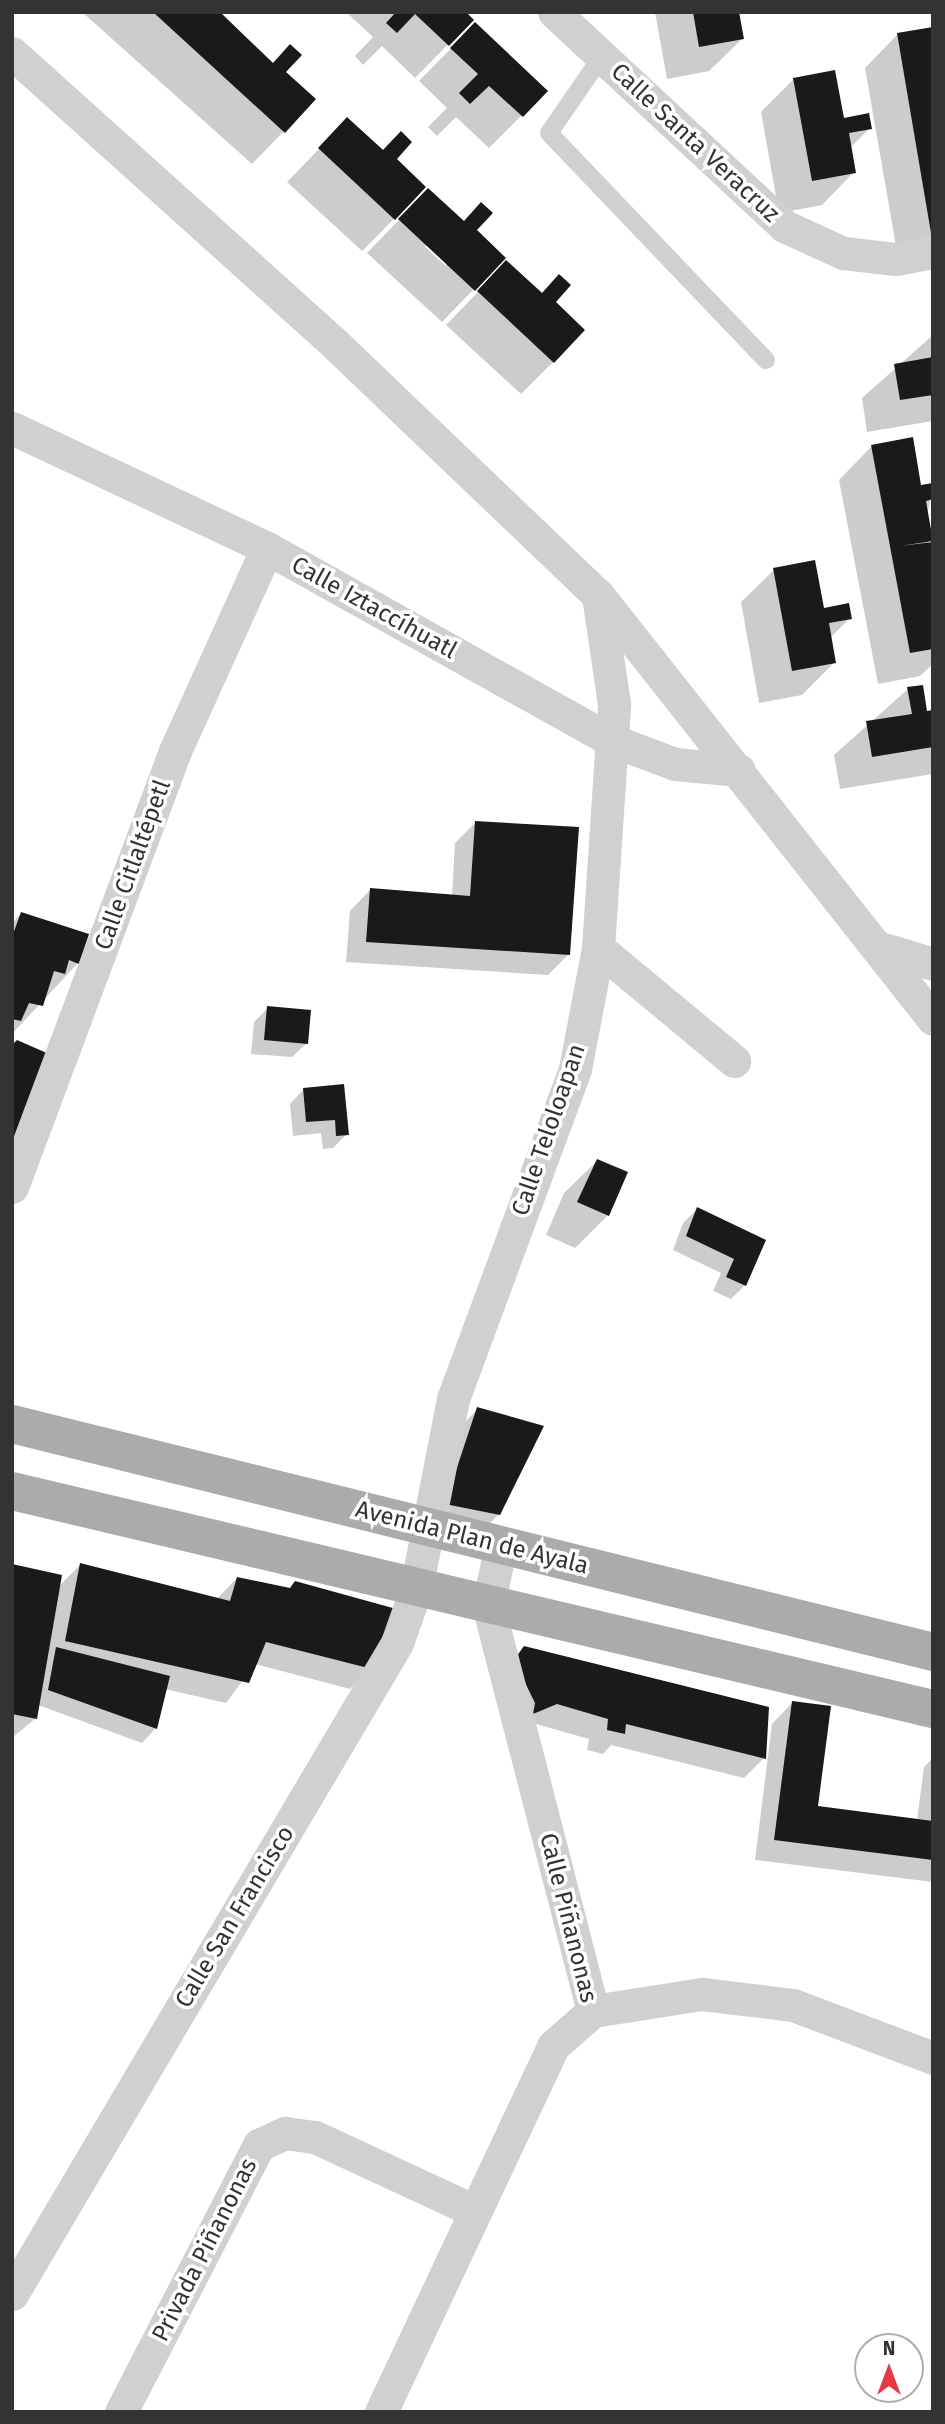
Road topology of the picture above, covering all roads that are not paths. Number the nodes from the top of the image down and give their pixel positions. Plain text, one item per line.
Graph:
1 (554, 12) edge
2 (12, 53) edge
3 (601, 55) junction
4 (933, 252) edge
5 (766, 360) dead end
6 (12, 428) edge
7 (267, 548) junction
8 (598, 595) junction
9 (611, 740) junction
10 (739, 770) junction
11 (877, 947) junction
12 (598, 948) junction
13 (933, 964) edge
14 (933, 1019) edge
15 (734, 1061) dead end
16 (12, 1187) edge
17 (12, 1424) edge
18 (12, 1491) edge
19 (428, 1528) junction
20 (501, 1545) junction
21 (416, 1589) junction
22 (488, 1605) junction
23 (933, 1652) edge
24 (933, 1709) edge
25 (593, 2011) junction
26 (933, 2058) edge
27 (472, 2210) junction
28 (22, 2256) edge
29 (12, 2294) edge
30 (121, 2412) edge
31 (381, 2412) edge

1 - 3 street, Calle Santa Veracruz
2 - 8 street
3 - 4 street, Calle Santa Veracruz
3 - 5 lane
6 - 7 street, Calle Iztaccíhuatl
7 - 9 street, Calle Iztaccíhuatl
7 - 16 street, Calle Citlaltépetl
8 - 9 street, Calle Teloloapan
8 - 10 street
9 - 10 street, Calle Iztaccíhuatl
9 - 12 street, Calle Teloloapan
10 - 11 street
11 - 13 street
11 - 14 street
12 - 15 street
12 - 19 street, Calle Teloloapan
17 - 19 main road, Avenida Plan de Ayala
18 - 21 main road
19 - 20 main road, Avenida Plan de Ayala
19 - 21 street, Calle San Francisco
20 - 22 street, Calle Piñanonas
20 - 23 main road, Avenida Plan de Ayala
21 - 22 main road
21 - 28 street, Calle San Francisco
22 - 24 main road
22 - 25 street, Calle Piñanonas
25 - 26 street
25 - 27 street, Calle Piñanonas
27 - 30 street, Privada Piñanonas
27 - 31 street, Calle Piñanonas
28 - 29 street, Calle San Francisco

